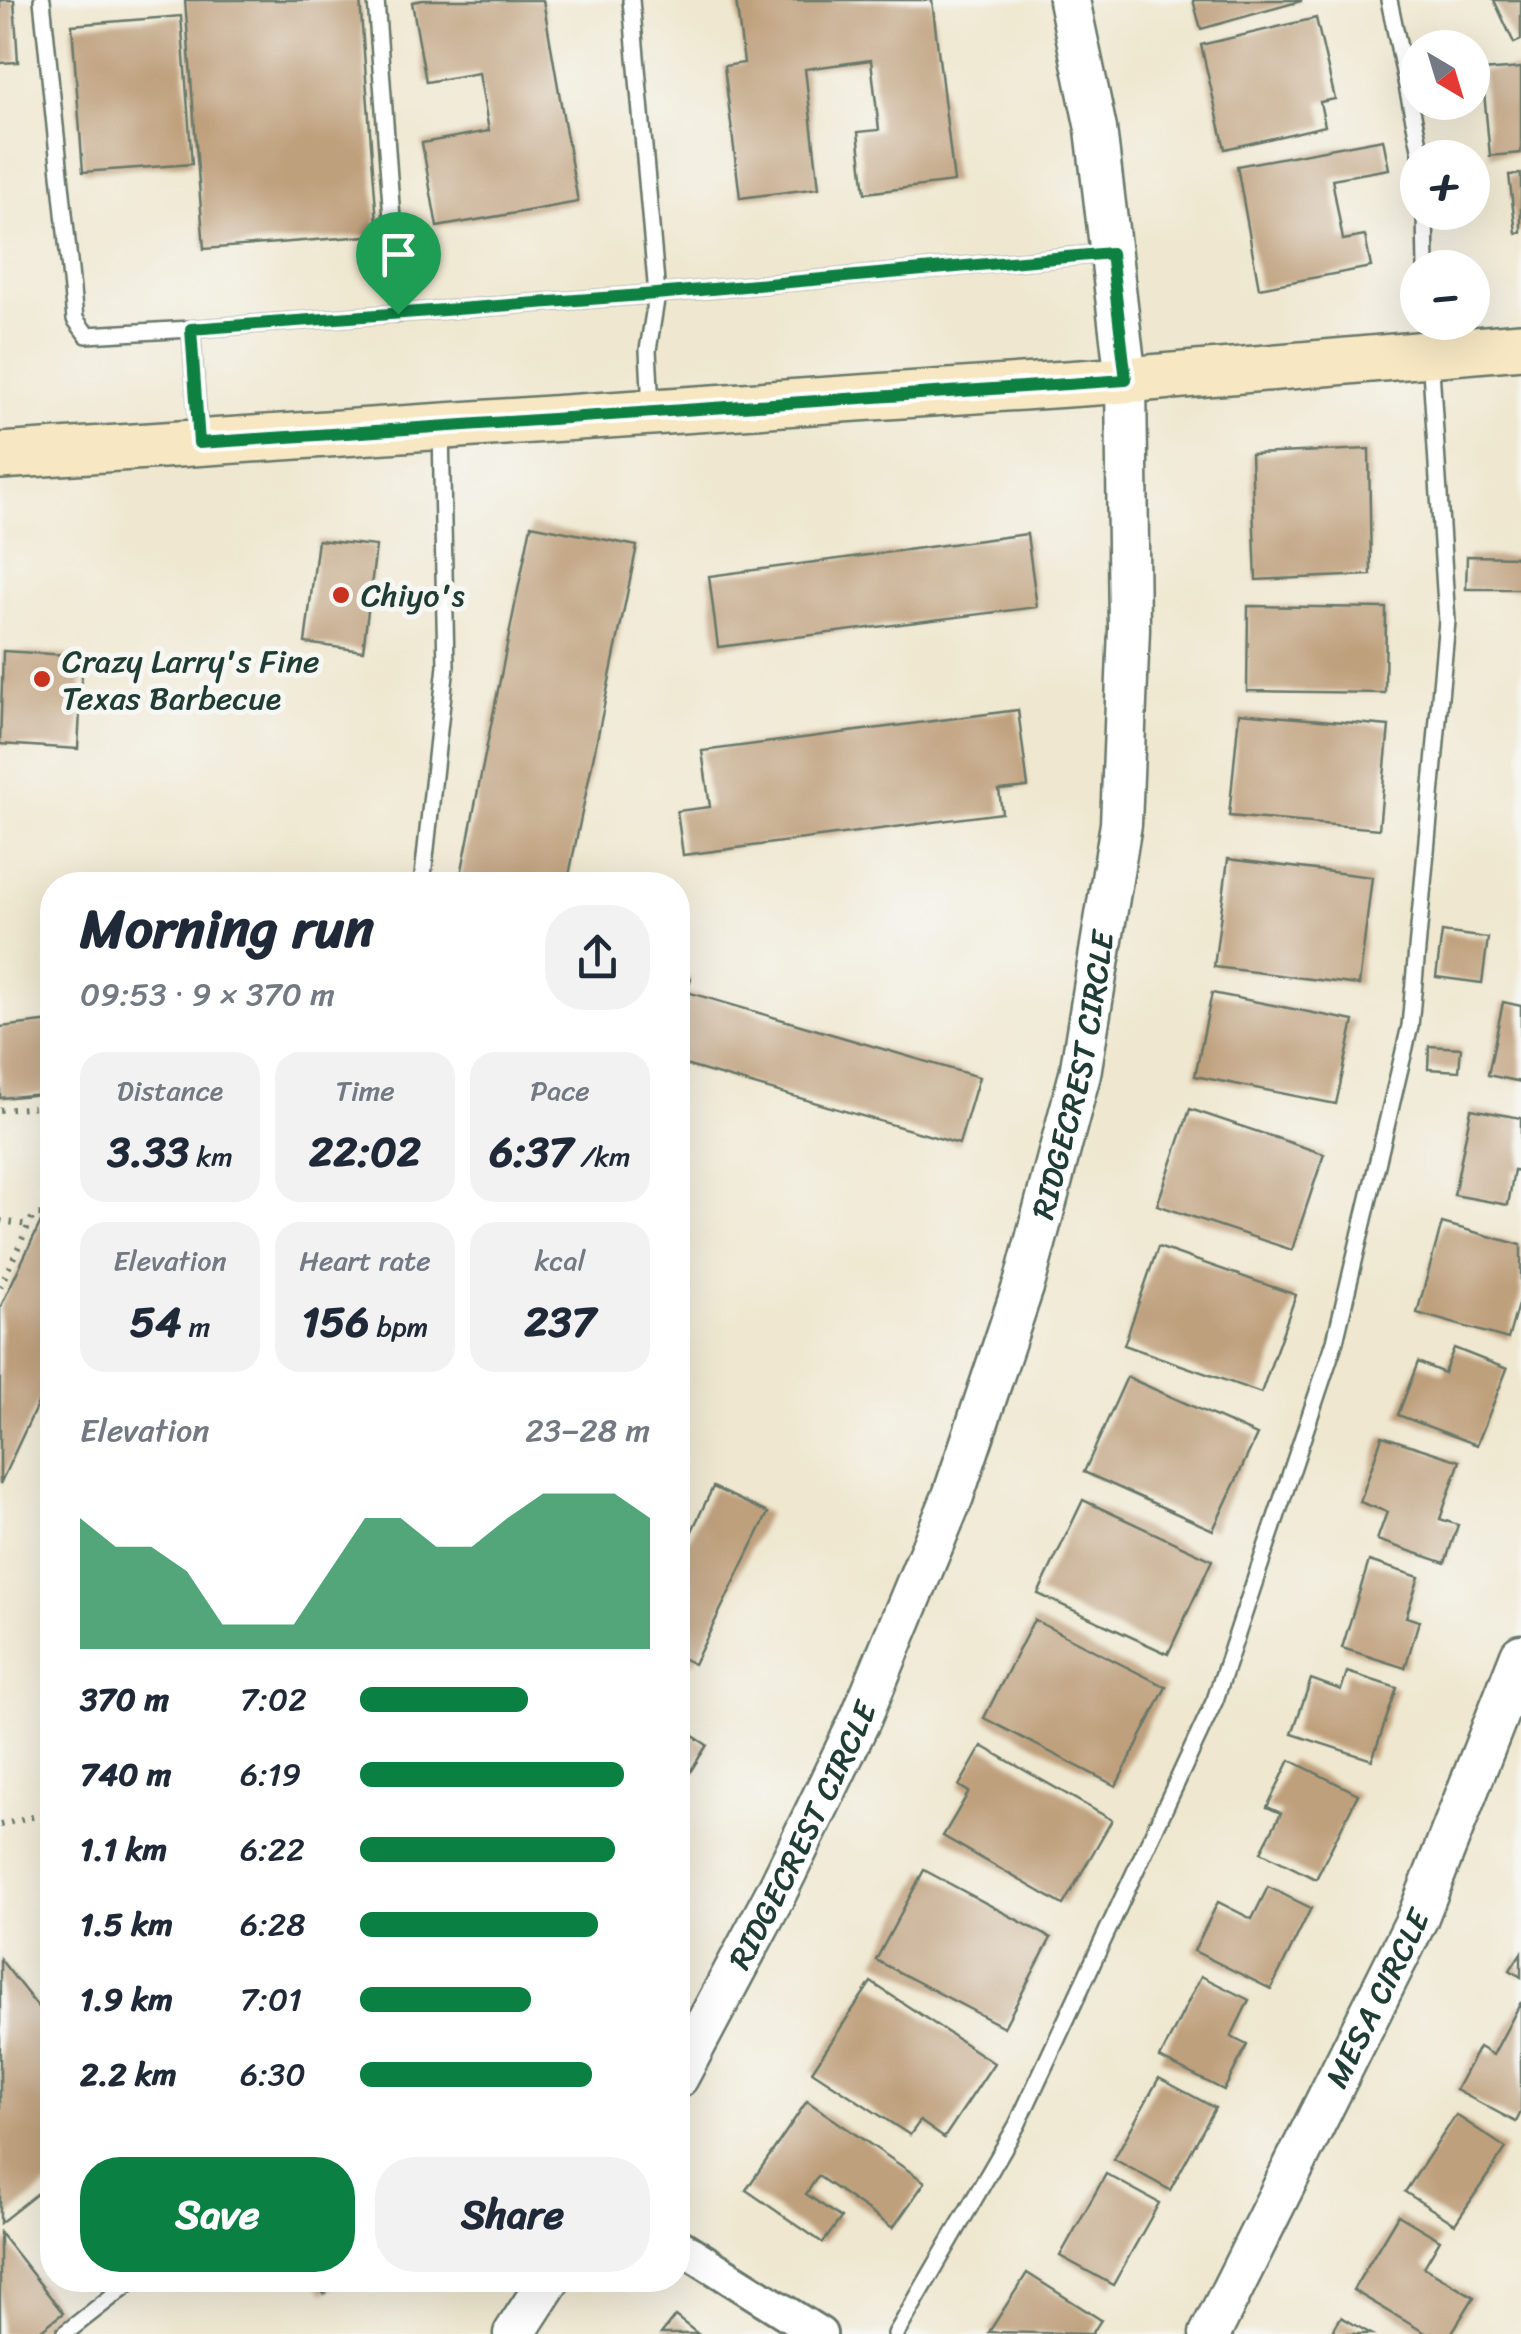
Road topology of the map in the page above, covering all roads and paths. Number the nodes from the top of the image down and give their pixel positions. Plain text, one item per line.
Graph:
1 (42, 0) edge
2 (376, 0) edge
3 (631, 0) edge
4 (1069, 0) edge
5 (1389, 0) edge
6 (1418, 140) edge
7 (1111, 253) junction
8 (656, 294) junction
9 (398, 314) junction
10 (191, 329) junction
11 (1415, 340) edge
12 (1429, 340) edge
13 (1452, 340) edge
14 (1521, 346) edge
15 (1126, 380) junction
16 (651, 412) junction
17 (441, 426) junction
18 (199, 443) junction
19 (0, 456) edge
20 (423, 872) edge
21 (40, 1107) edge
22 (0, 1110) edge
23 (40, 1214) edge
24 (0, 1220) edge
25 (28, 1225) junction
26 (0, 1287) edge
27 (1521, 1655) edge
28 (40, 1815) edge
29 (0, 1825) edge
30 (690, 2054) edge
31 (690, 2253) edge
32 (117, 2292) edge
33 (541, 2292) edge
34 (64, 2334) edge
35 (514, 2334) edge
36 (820, 2334) edge
37 (896, 2334) edge
38 (1210, 2334) edge

1 - 10 lane
2 - 9 lane
3 - 8 lane
4 - 7 street, RIDGECREST CIRCLE
5 - 6 lane
7 - 8 lane
7 - 15 street, RIDGECREST CIRCLE
8 - 9 lane
8 - 16 lane
9 - 10 lane
10 - 18 lane
11 - 15 main road
12 - 37 lane
13 - 14 main road
15 - 16 main road
15 - 30 street, RIDGECREST CIRCLE
16 - 17 main road
17 - 18 main road
17 - 20 lane
18 - 19 main road
21 - 22 path
23 - 25 path
24 - 25 path
25 - 26 path
27 - 38 street, MESA CIRCLE
28 - 29 path
31 - 36 street
32 - 34 lane
33 - 35 street

